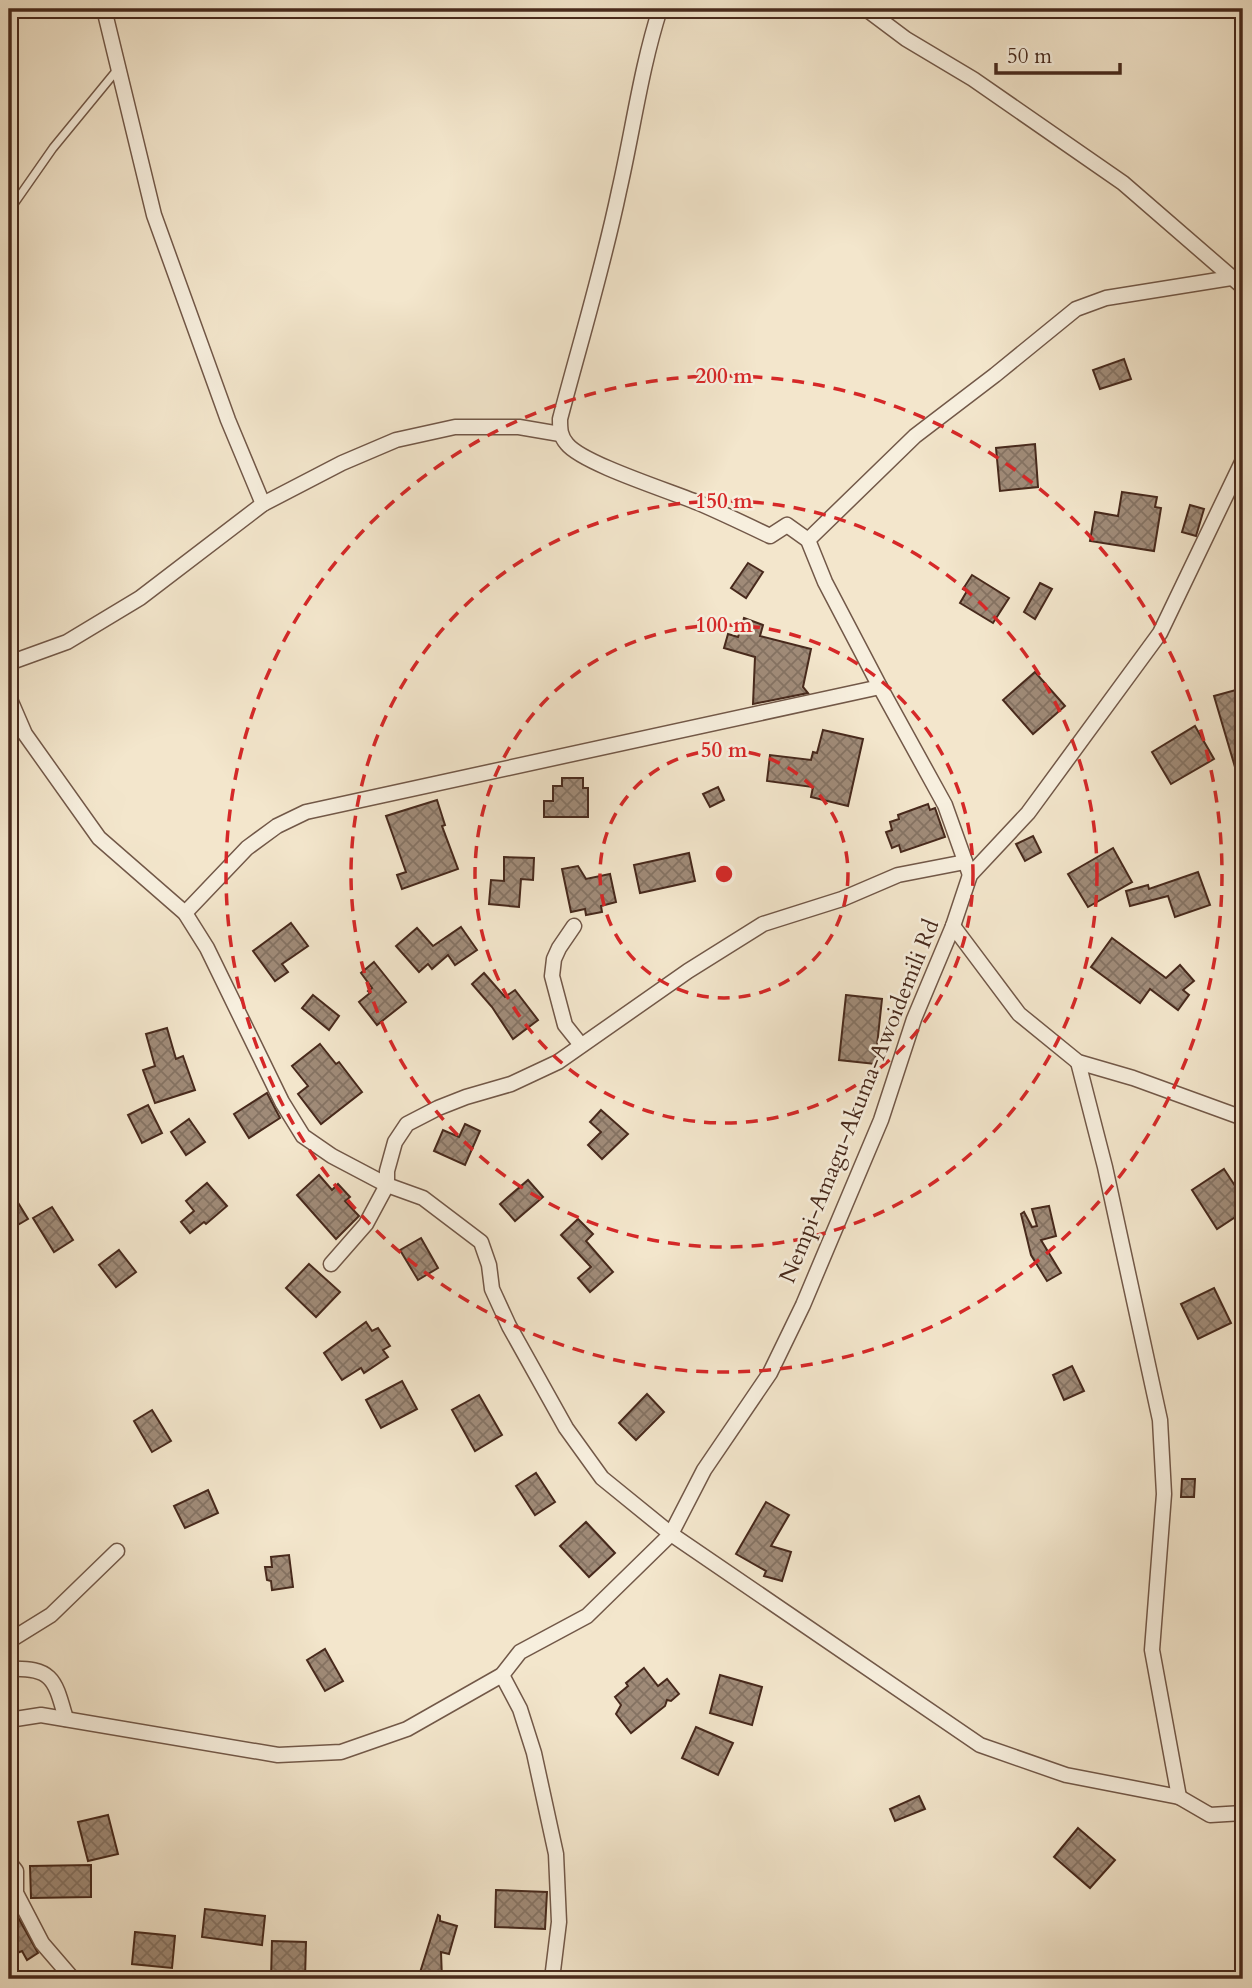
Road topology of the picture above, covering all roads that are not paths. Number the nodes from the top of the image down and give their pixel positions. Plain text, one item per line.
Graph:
1 (104, 9) edge
2 (660, 9) edge
3 (866, 9) edge
4 (120, 67) junction
5 (9, 211) edge
6 (1231, 278) junction
7 (1243, 287) edge
8 (560, 434) junction
9 (1243, 460) edge
10 (263, 504) junction
11 (808, 540) junction
12 (9, 663) edge
13 (880, 687) junction
14 (9, 698) edge
15 (968, 869) junction
16 (185, 913) junction
17 (574, 926) dead end
18 (953, 926) junction
19 (581, 1045) junction
20 (1078, 1062) junction
21 (1243, 1118) edge
22 (387, 1185) junction
23 (331, 1264) dead end
24 (671, 1534) junction
25 (117, 1551) dead end
26 (9, 1642) edge
27 (9, 1669) edge
28 (502, 1675) junction
29 (66, 1719) junction
30 (9, 1720) edge
31 (1179, 1797) junction
32 (1243, 1814) edge
33 (9, 1862) edge
34 (73, 1979) edge
35 (552, 1979) edge

1 - 4 street
2 - 8 street
3 - 6 street
4 - 5 lane
4 - 10 street
6 - 7 street
6 - 11 street
8 - 10 street
8 - 11 street
9 - 15 street, Nempi-Amagu-Akuma-Awoidemili Rd
10 - 12 street
11 - 13 street
13 - 15 street
13 - 16 street
14 - 16 street
15 - 18 street, Nempi-Amagu-Akuma-Awoidemili Rd
15 - 19 street
16 - 22 street
17 - 19 street
18 - 20 street
18 - 24 street, Nempi-Amagu-Akuma-Awoidemili Rd
19 - 22 street
20 - 21 street
20 - 31 street
22 - 23 street
22 - 24 street
24 - 28 street, Nempi-Amagu-Akuma-Awoidemili Rd
24 - 31 street
25 - 26 street
27 - 29 street
28 - 29 street, Nempi-Amagu-Akuma-Awoidemili Rd
28 - 35 street
29 - 30 street, Nempi-Amagu-Akuma-Awoidemili Rd
31 - 32 street
33 - 34 street

